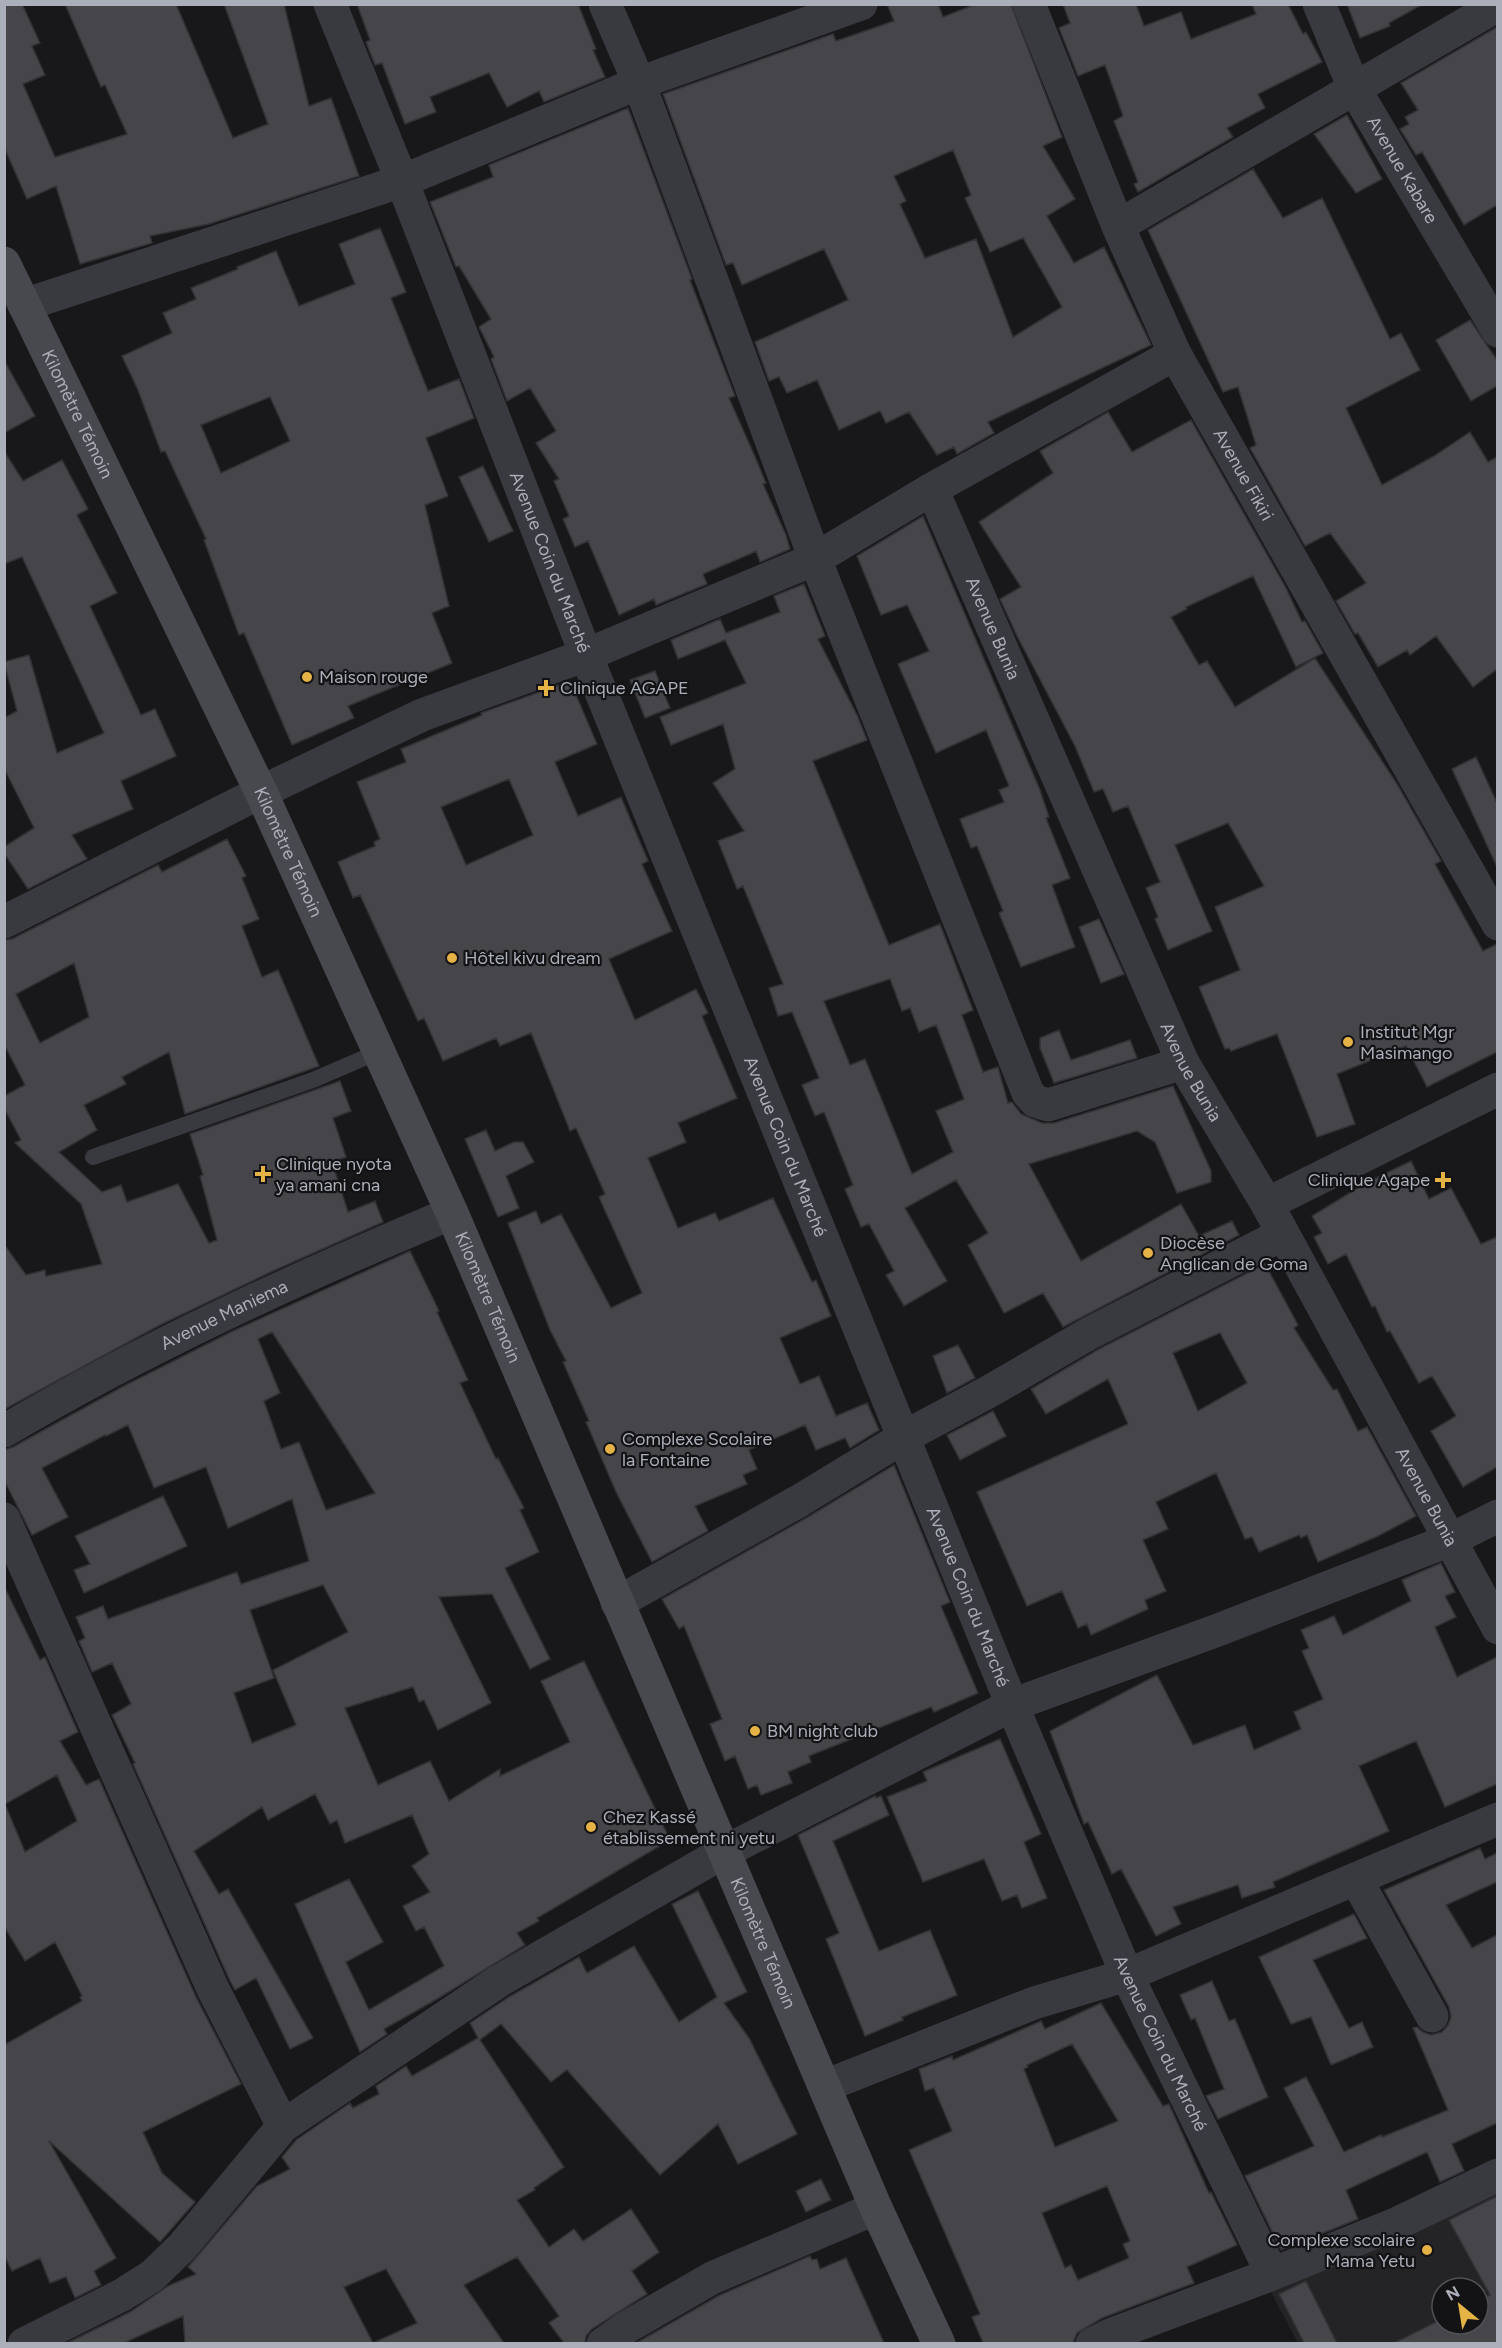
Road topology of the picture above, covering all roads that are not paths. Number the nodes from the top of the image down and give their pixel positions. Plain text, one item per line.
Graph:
1 (330, 4) edge
2 (605, 4) edge
3 (861, 4) edge
4 (1029, 4) edge
5 (1319, 4) edge
6 (1497, 5) edge
7 (639, 83) junction
8 (1354, 88) junction
9 (402, 181) junction
10 (1118, 226) junction
11 (4, 263) edge
12 (24, 305) junction
13 (1497, 330) edge
14 (1174, 354) junction
15 (932, 489) junction
16 (815, 559) junction
17 (586, 655) junction
18 (261, 792) junction
19 (6, 918) edge
20 (1497, 924) edge
21 (378, 1052) junction
22 (1183, 1063) junction
23 (1497, 1089) edge
24 (93, 1157) dead end
25 (1267, 1204) junction
26 (452, 1214) junction
27 (1283, 1234) junction
28 (4, 1431) edge
29 (904, 1437) junction
30 (1497, 1516) edge
31 (4, 1518) edge
32 (1450, 1540) junction
33 (618, 1603) junction
34 (1497, 1628) edge
35 (1012, 1706) junction
36 (1497, 1819) edge
37 (724, 1852) junction
38 (1356, 1879) junction
39 (1127, 1975) junction
40 (1432, 2016) dead end
41 (825, 2086) junction
42 (283, 2126) junction
43 (1497, 2175) edge
44 (876, 2208) junction
45 (1272, 2274) junction
46 (24, 2343) edge
47 (603, 2343) edge
48 (939, 2343) edge
49 (1092, 2343) edge

1 - 9 street, Avenue Coin du Marché
2 - 7 street
3 - 7 street
4 - 10 street, Avenue Fikiri
5 - 8 street, Avenue Kabare
6 - 8 street
7 - 9 street
7 - 16 street
8 - 10 street
8 - 13 street, Avenue Kabare
9 - 12 street
9 - 17 street, Avenue Coin du Marché
10 - 14 street, Avenue Fikiri
11 - 12 main road, Kilomètre Témoin
12 - 18 main road, Kilomètre Témoin
14 - 15 street
14 - 20 street, Avenue Fikiri
15 - 16 street
15 - 22 street, Avenue Bunia
16 - 17 street
16 - 22 street
17 - 18 street
17 - 29 street, Avenue Coin du Marché
18 - 19 street
18 - 21 main road, Kilomètre Témoin
21 - 24 lane
21 - 26 main road, Kilomètre Témoin
22 - 25 street, Avenue Bunia
23 - 25 street
25 - 27 street, Avenue Bunia
26 - 28 street, Avenue Maniema
26 - 33 main road, Kilomètre Témoin
27 - 29 street
27 - 32 street, Avenue Bunia
29 - 33 street
29 - 35 street, Avenue Coin du Marché
30 - 32 street
31 - 42 street
32 - 34 street, Avenue Bunia
32 - 35 street
33 - 37 main road, Kilomètre Témoin
35 - 37 street
35 - 39 street, Avenue Coin du Marché
36 - 38 street
37 - 41 main road, Kilomètre Témoin
37 - 42 street
38 - 39 street
38 - 40 street
39 - 41 street
39 - 45 street, Avenue Coin du Marché
41 - 44 main road, Kilomètre Témoin
42 - 46 street
43 - 45 street
44 - 47 street
44 - 48 main road, Kilomètre Témoin
45 - 49 street

